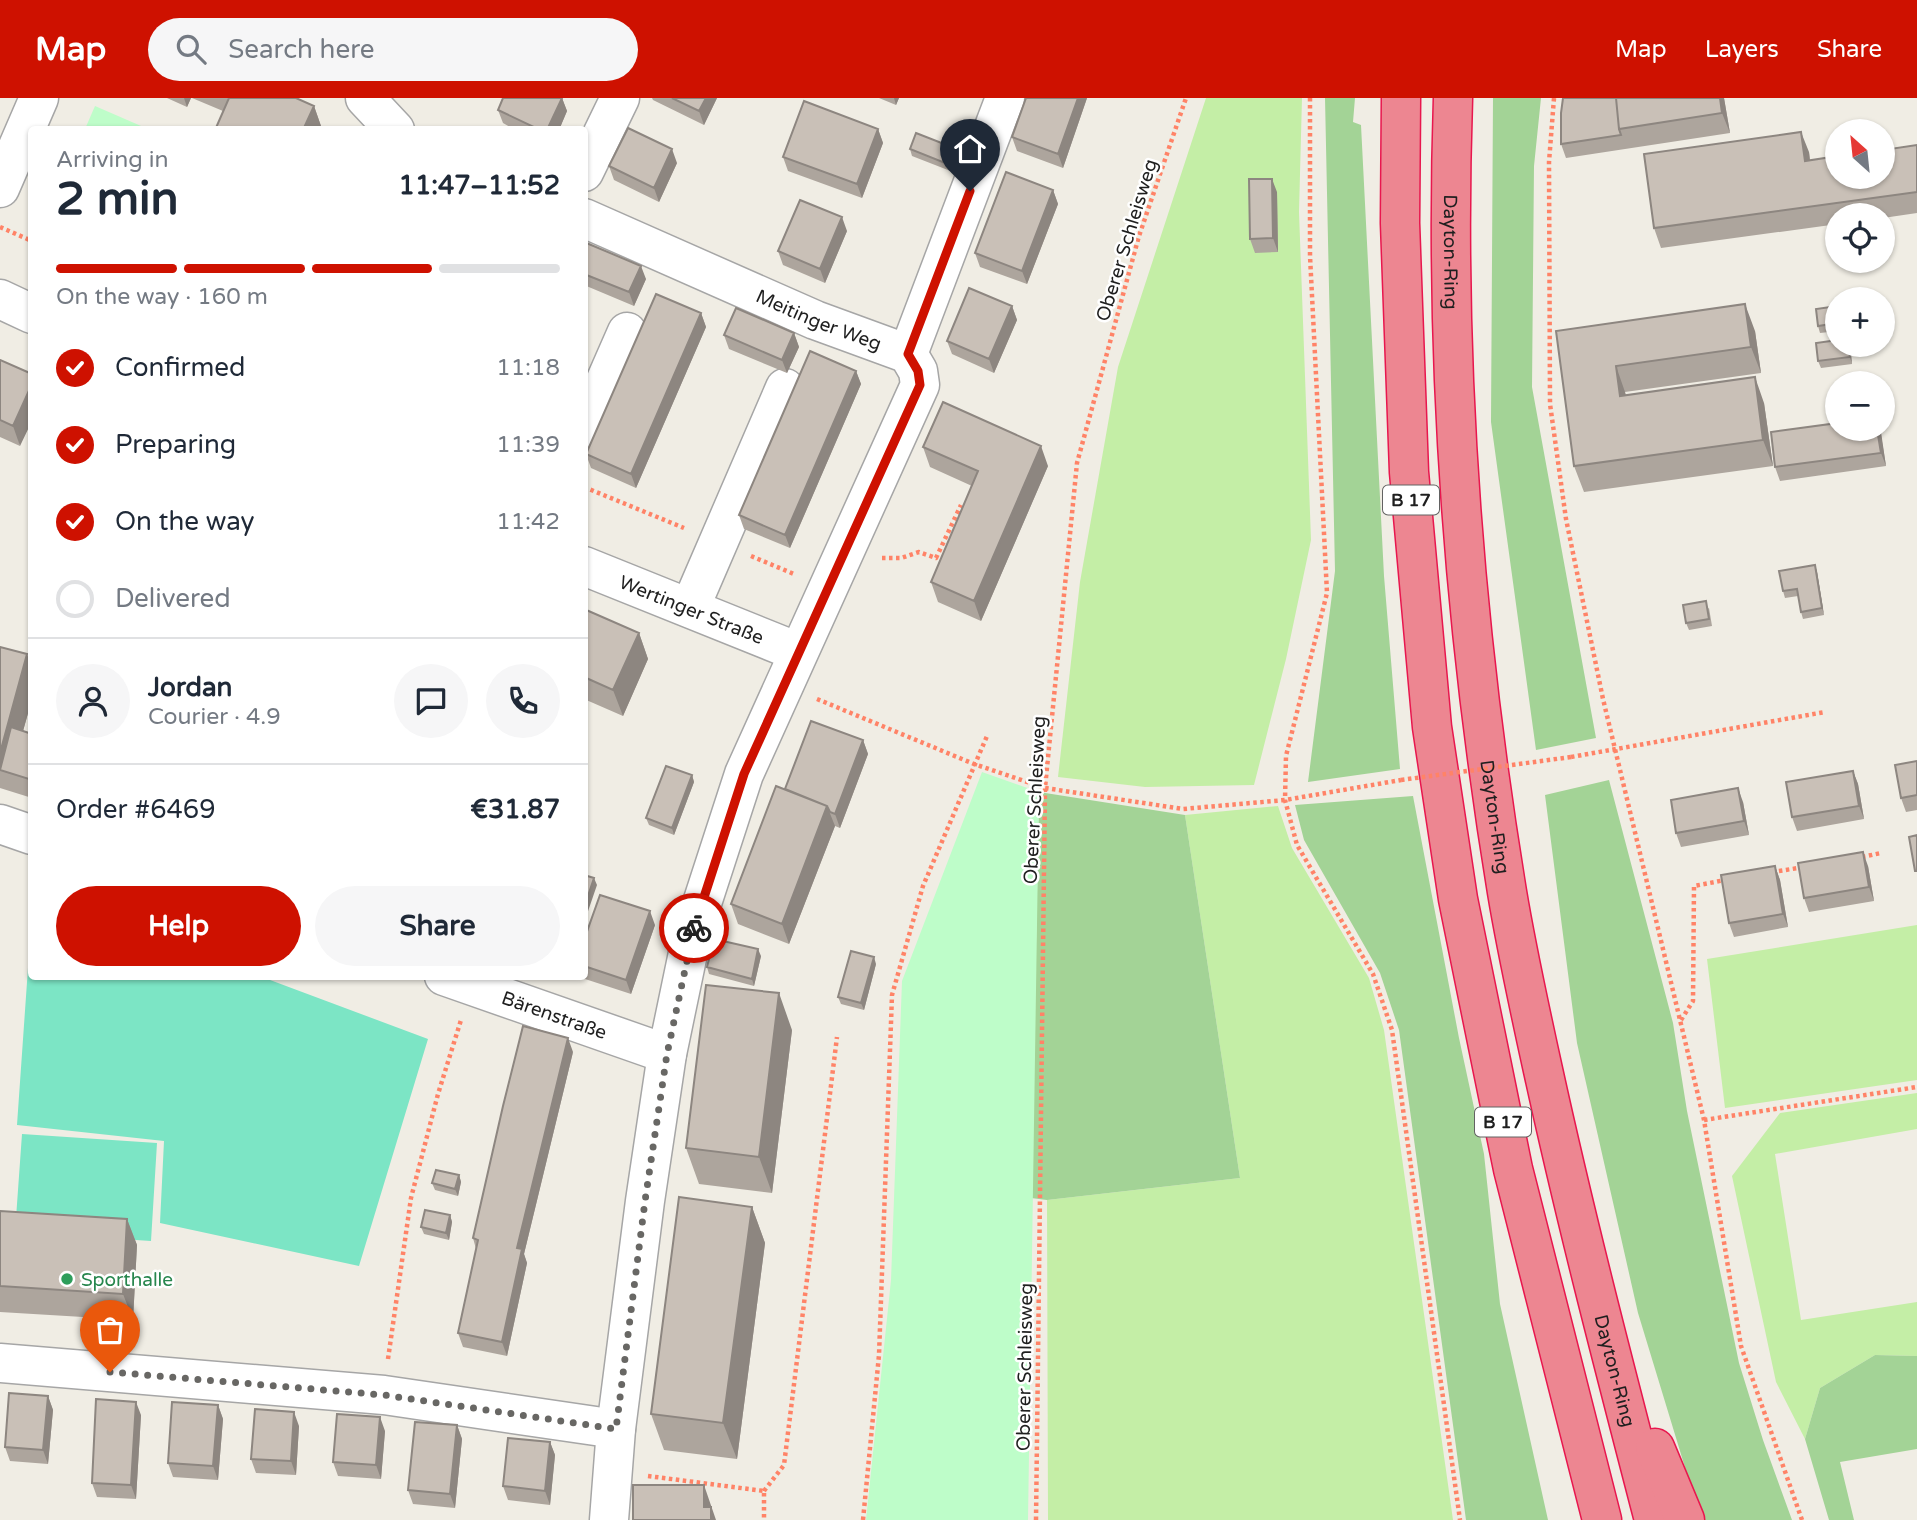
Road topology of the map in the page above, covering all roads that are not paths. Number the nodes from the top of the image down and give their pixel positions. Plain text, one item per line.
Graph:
1 (39, 98) edge
2 (365, 98) edge
3 (620, 98) edge
4 (1005, 98) edge
5 (1401, 98) edge
6 (1454, 98) edge
7 (392, 126) edge
8 (588, 164) edge
9 (0, 188) edge
10 (588, 220) edge
11 (0, 299) edge
12 (28, 312) edge
13 (627, 332) dead end
14 (908, 354) junction
15 (785, 388) dead end
16 (588, 421) edge
17 (588, 568) edge
18 (690, 608) junction
19 (798, 652) junction
20 (0, 824) edge
21 (28, 834) edge
22 (458, 981) edge
23 (667, 1054) junction
24 (1602, 1320) junction
25 (1556, 1343) junction
26 (0, 1363) edge
27 (616, 1429) junction
28 (609, 1520) edge
29 (1578, 1520) edge
30 (1602, 1520) edge
31 (1654, 1520) edge
32 (1685, 1520) edge

1 - 9 street
2 - 7 street
3 - 8 street
4 - 14 street
5 - 25 highway, B 17
6 - 24 highway, Dayton-Ring / B 17
10 - 14 street, Meitinger Weg
11 - 12 street
13 - 16 street
14 - 19 street, Meitinger Weg
15 - 18 street
17 - 18 street, Wertinger Straße
18 - 19 street, Wertinger Straße
19 - 23 street, Meitinger Weg
20 - 21 street
22 - 23 street, Bärenstraße
23 - 27 street, Meitinger Weg
24 - 31 highway, Dayton-Ring / B 17
24 - 32 highway
25 - 29 highway
25 - 30 highway, B 17
26 - 27 street
27 - 28 street, Meitinger Weg

